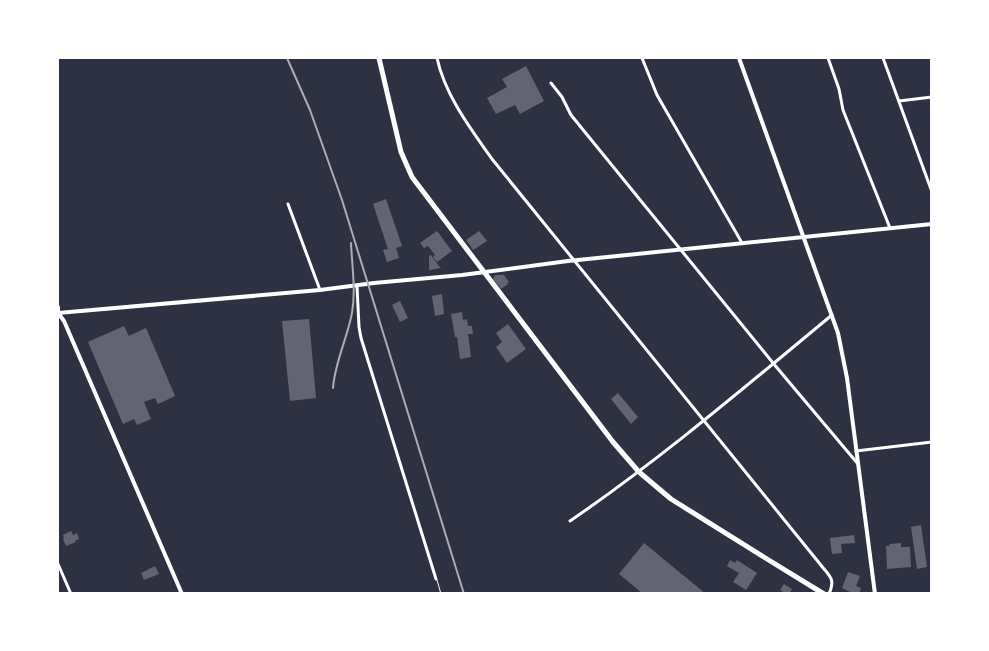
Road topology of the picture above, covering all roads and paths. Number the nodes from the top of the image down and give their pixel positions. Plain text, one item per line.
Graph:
1 (379, 58) edge
2 (438, 58) edge
3 (642, 58) edge
4 (739, 58) edge
5 (828, 58) edge
6 (883, 58) edge
7 (551, 84) dead end
8 (932, 98) edge
9 (899, 102) junction
10 (932, 192) edge
11 (288, 204) dead end
12 (932, 224) edge
13 (890, 228) junction
14 (804, 238) junction
15 (742, 243) junction
16 (681, 249) junction
17 (574, 260) junction
18 (483, 272) junction
19 (357, 286) junction
20 (320, 290) junction
21 (58, 307) edge
22 (58, 313) edge
23 (832, 315) junction
24 (773, 363) junction
25 (704, 420) junction
26 (932, 442) edge
27 (856, 451) junction
28 (858, 464) junction
29 (639, 472) junction
30 (570, 521) dead end
31 (58, 564) edge
32 (436, 579) joint
33 (812, 587) junction
34 (71, 594) edge
35 (182, 594) edge
36 (440, 594) edge
37 (815, 594) edge
38 (824, 594) edge
39 (829, 594) edge
40 (875, 594) edge

1 - 18 main road
2 - 17 street
3 - 15 street
4 - 14 street
5 - 13 street
6 - 9 street
7 - 16 street
8 - 9 street
9 - 10 street
11 - 20 street
12 - 13 street
13 - 14 street
14 - 15 street
14 - 23 street
15 - 16 street
16 - 17 street
16 - 24 street
17 - 18 street
17 - 25 street
18 - 19 street
18 - 29 main road
19 - 20 street
19 - 32 street
20 - 22 street
21 - 22 street
22 - 35 street
23 - 24 street
23 - 27 street
24 - 25 street
24 - 28 street
25 - 29 street
25 - 39 street
26 - 27 street
27 - 28 street
28 - 40 street
29 - 30 street
29 - 33 main road
31 - 34 street
32 - 36 lane
33 - 37 street
33 - 38 main road

